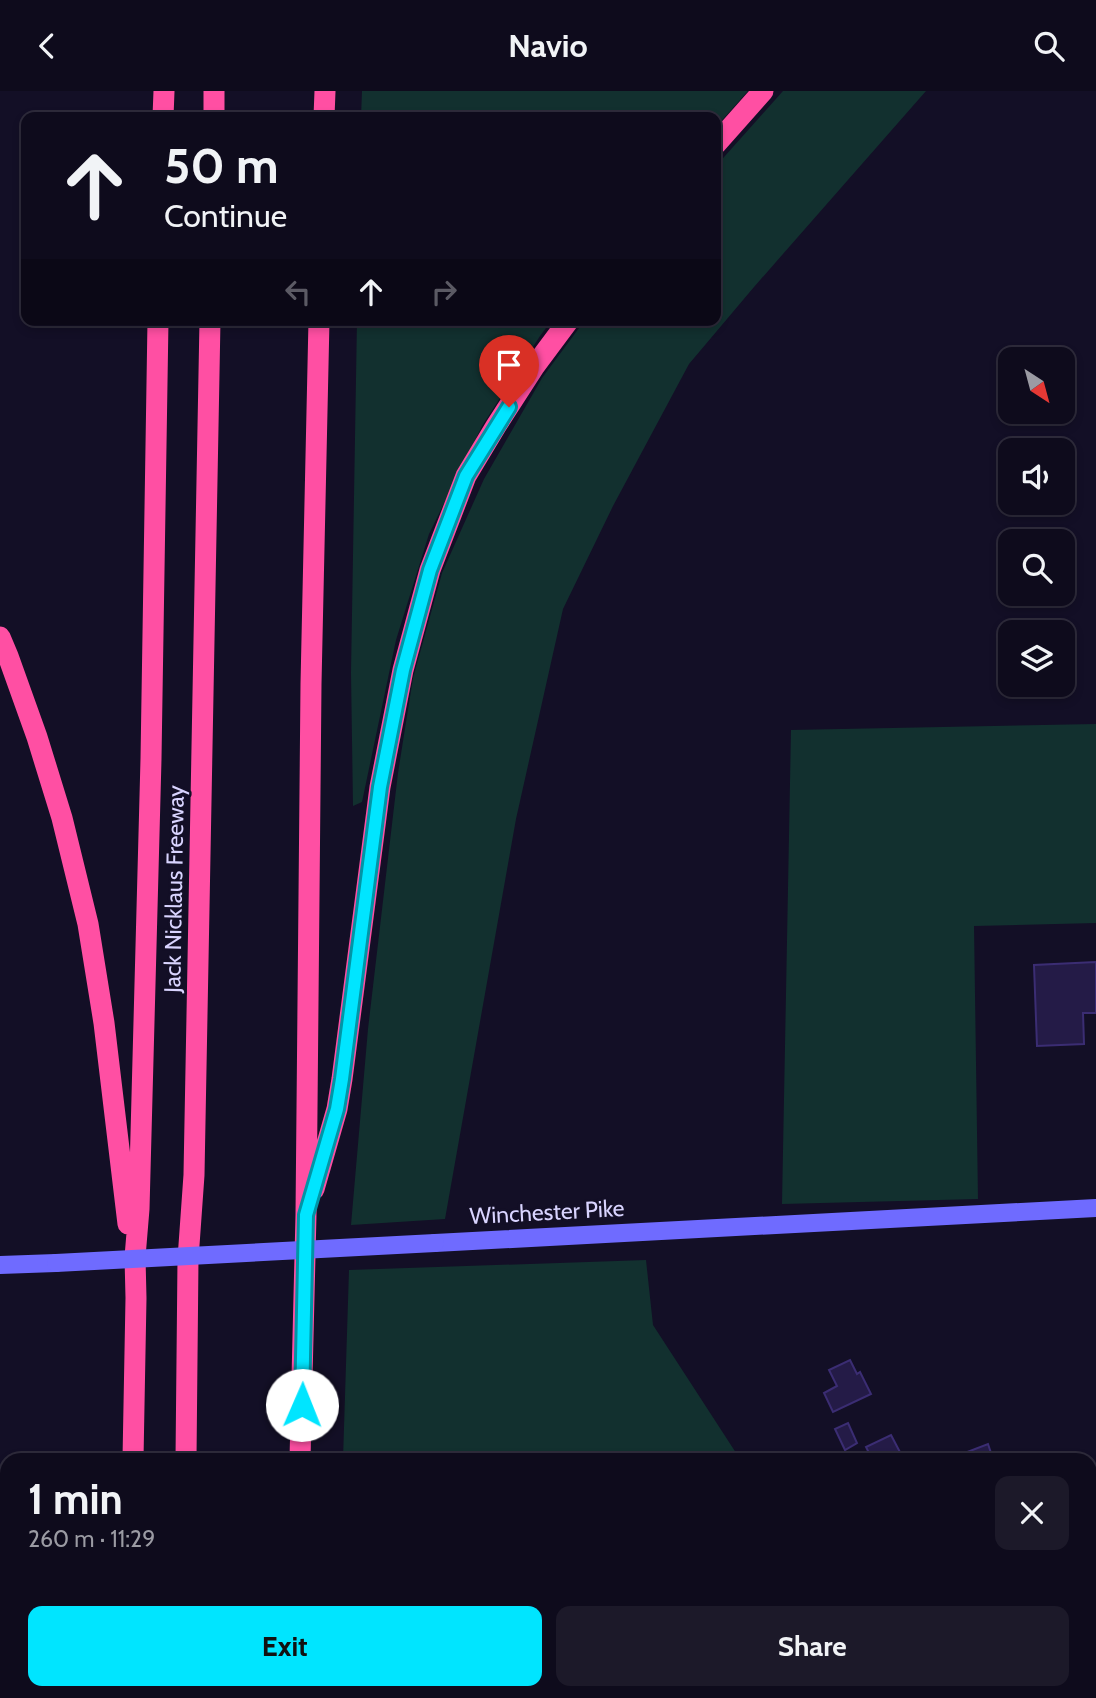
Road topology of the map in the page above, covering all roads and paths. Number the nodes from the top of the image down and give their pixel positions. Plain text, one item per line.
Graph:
1 (164, 91) edge
2 (214, 91) edge
3 (325, 91) edge
4 (763, 91) edge
5 (163, 112) edge
6 (214, 112) edge
7 (324, 112) edge
8 (721, 138) edge
9 (158, 326) edge
10 (211, 326) edge
11 (319, 326) edge
12 (565, 326) edge
13 (0, 637) edge
14 (1096, 1208) edge
15 (306, 1215) junction
16 (135, 1257) junction
17 (0, 1265) edge
18 (133, 1453) edge
19 (186, 1453) edge
20 (300, 1453) edge

1 - 5 highway
2 - 6 highway
3 - 7 highway
4 - 8 highway
9 - 16 highway
10 - 19 highway, Jack Nicklaus Freeway
11 - 15 highway
12 - 15 highway
13 - 16 highway
14 - 17 main road, Winchester Pike, bridge
15 - 20 highway
16 - 18 highway

